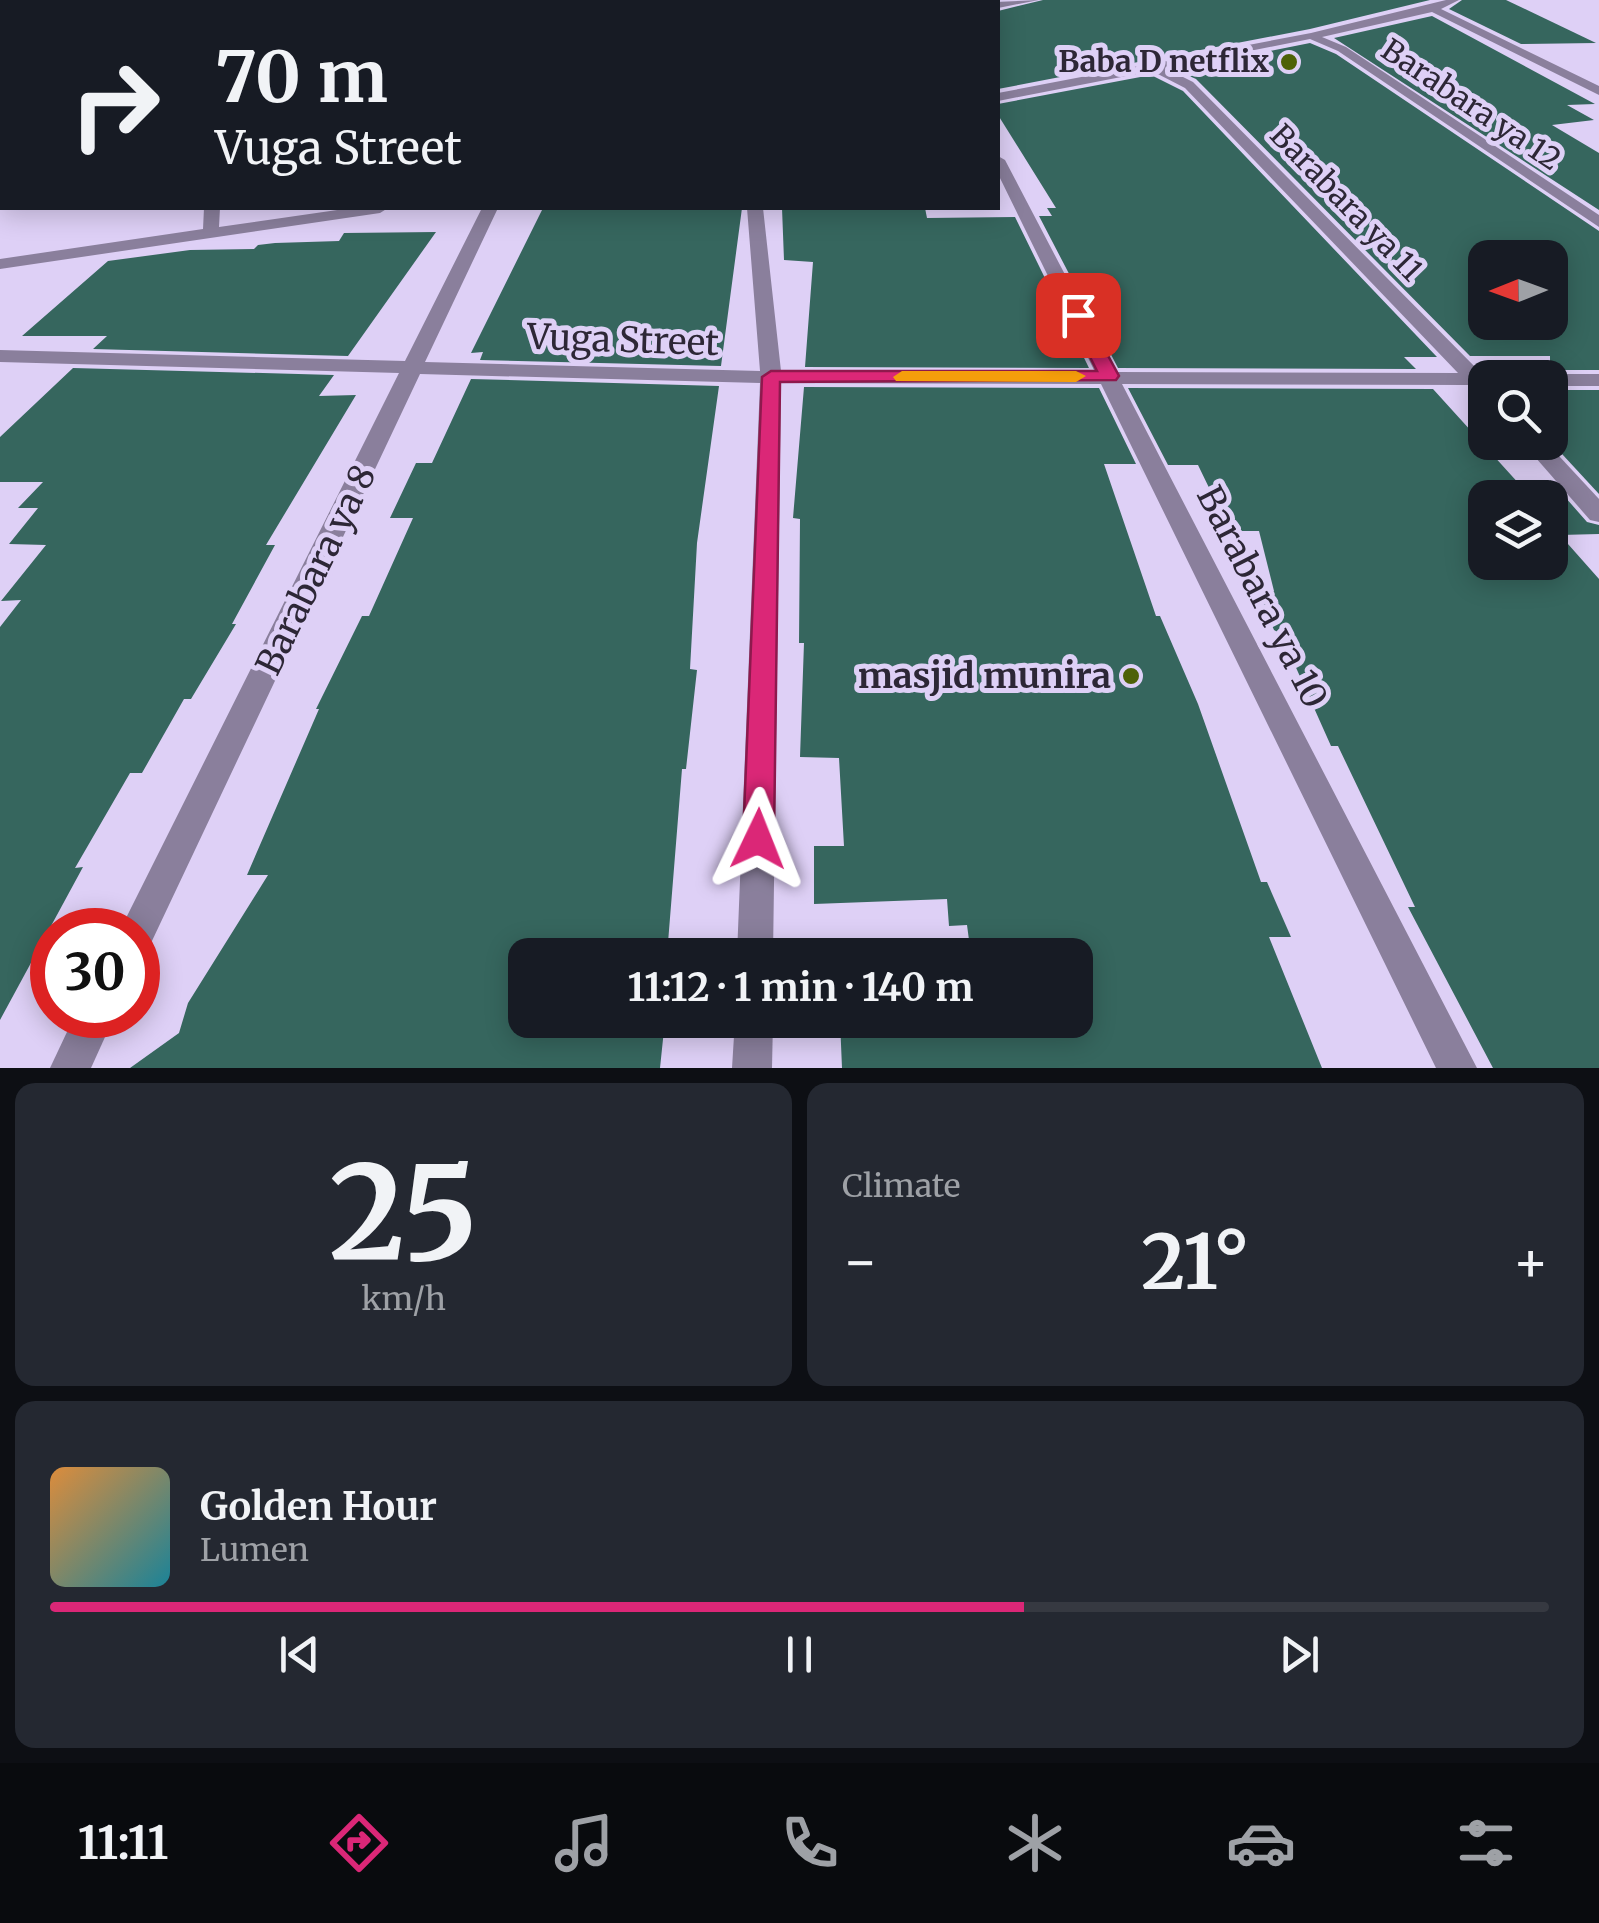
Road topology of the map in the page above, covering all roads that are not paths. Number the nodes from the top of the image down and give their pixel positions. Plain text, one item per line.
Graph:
1 (1034, 0) edge
2 (1454, 0) edge
3 (1000, 6) edge
4 (1433, 9) junction
5 (1311, 36) junction
6 (1156, 68) junction
7 (1599, 91) edge
8 (1000, 98) edge
9 (1000, 164) edge
10 (212, 210) edge
11 (367, 210) edge
12 (489, 210) edge
13 (755, 210) edge
14 (1599, 222) edge
15 (212, 233) junction
16 (0, 264) edge
17 (4, 361) edge
18 (416, 367) junction
19 (1468, 369) edge
20 (1110, 376) junction
21 (771, 377) junction
22 (1568, 380) edge
23 (1599, 380) edge
24 (1468, 383) edge
25 (1550, 460) edge
26 (1599, 514) edge
27 (150, 908) edge
28 (756, 938) edge
29 (85, 1038) edge
30 (753, 1038) edge
31 (70, 1068) edge
32 (752, 1068) edge
33 (1457, 1068) edge

1 - 3 street
2 - 4 street
4 - 5 street
4 - 7 street
5 - 6 street
5 - 14 street, Barabara ya 12
6 - 8 street
6 - 19 street, Barabara ya 11
9 - 20 street, Barabara ya 10
10 - 15 street
11 - 15 street
12 - 18 street, Barabara ya 8
13 - 21 street
15 - 16 street
17 - 18 street, Vuga Street
18 - 21 street, Vuga Street
18 - 27 street, Barabara ya 8
20 - 21 street, Vuga Street
20 - 24 street, Vuga Street
20 - 33 street, Barabara ya 10
21 - 28 street
22 - 23 street
25 - 26 street
29 - 31 street
30 - 32 street

